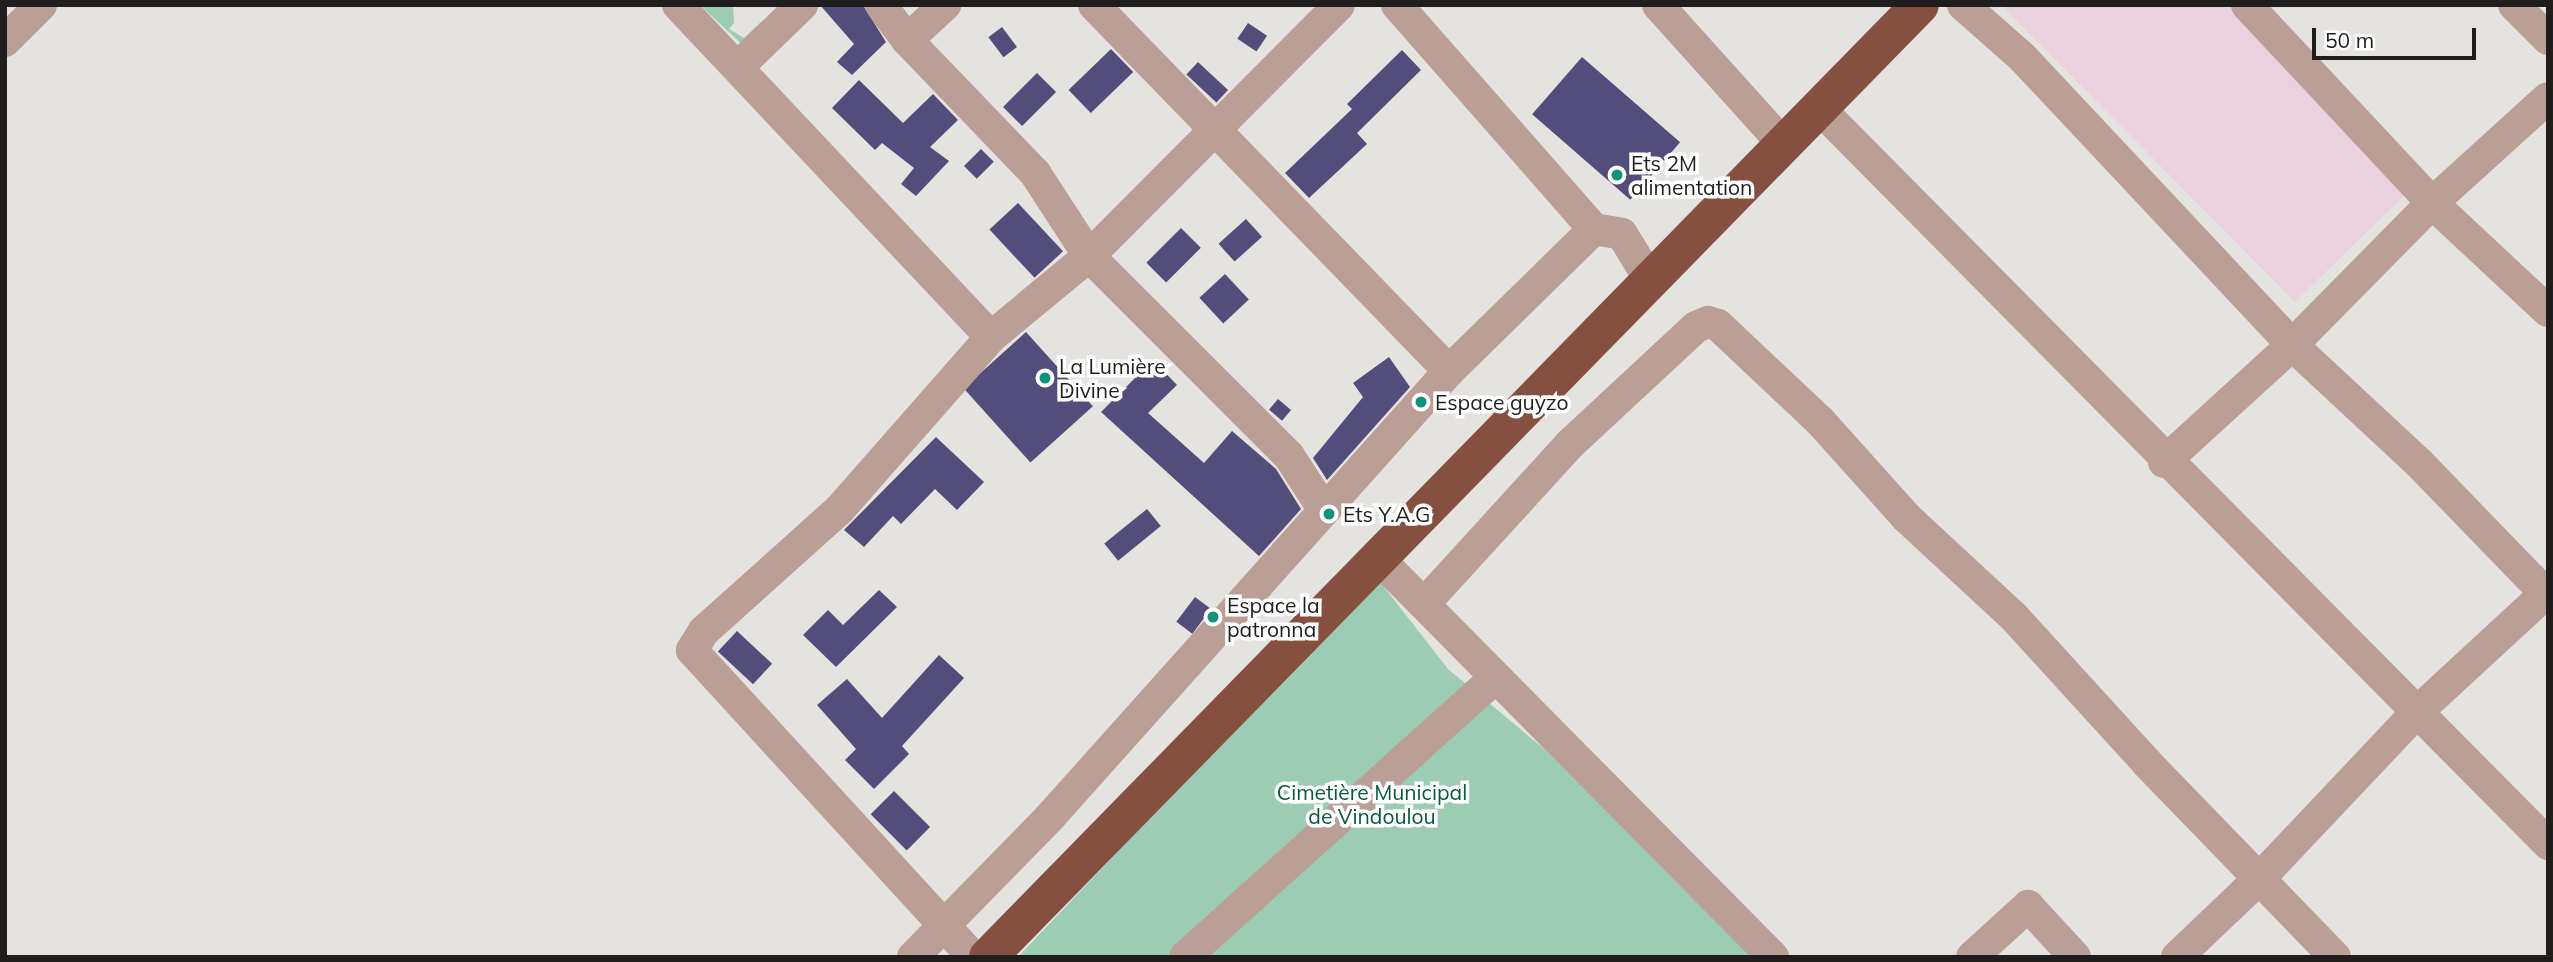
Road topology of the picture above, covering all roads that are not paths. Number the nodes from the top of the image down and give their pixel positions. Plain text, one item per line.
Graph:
1 (41, 5) edge
2 (678, 5) edge
3 (802, 5) edge
4 (881, 5) edge
5 (945, 5) edge
6 (1094, 5) edge
7 (1339, 5) edge
8 (1397, 5) edge
9 (1658, 5) edge
10 (1920, 5) edge
11 (1963, 5) edge
12 (2247, 5) edge
13 (2514, 5) edge
14 (2548, 39) edge
15 (906, 40) junction
16 (5, 41) edge
17 (739, 66) junction
18 (2548, 98) edge
19 (1820, 109) junction
20 (1217, 132) junction
21 (1786, 146) junction
22 (2432, 202) junction
23 (1594, 229) junction
24 (1089, 256) junction
25 (1650, 280) junction
26 (2548, 311) edge
27 (991, 337) junction
28 (2292, 345) junction
29 (1449, 371) junction
30 (2164, 462) junction
31 (1324, 510) junction
32 (1377, 557) junction
33 (2547, 593) edge
34 (1424, 604) junction
35 (1496, 677) junction
36 (2417, 712) junction
37 (2548, 844) edge
38 (2260, 878) junction
39 (942, 926) junction
40 (913, 957) edge
41 (974, 957) edge
42 (988, 957) edge
43 (1185, 957) edge
44 (1773, 957) edge
45 (1972, 957) edge
46 (2075, 957) edge
47 (2176, 957) edge
48 (2335, 957) edge

1 - 16 street
2 - 17 street
3 - 17 street
4 - 15 street
5 - 15 street
6 - 20 street
7 - 20 street
8 - 23 street
9 - 21 street
10 - 19 highway
11 - 28 street
12 - 22 street
13 - 14 street
15 - 24 street
17 - 27 street
18 - 22 street
19 - 21 highway
19 - 30 street
20 - 24 street
20 - 29 street
21 - 25 highway
22 - 26 street
22 - 28 street
23 - 25 street
23 - 29 street
24 - 27 street
24 - 31 street
25 - 32 highway
27 - 39 street
28 - 30 street
28 - 33 street
29 - 31 street
30 - 36 street
31 - 39 street
32 - 34 street
32 - 42 highway
33 - 36 street
34 - 35 street
34 - 38 street
35 - 43 street
35 - 44 street
36 - 37 street
36 - 38 street
38 - 47 street
38 - 48 street
39 - 40 street
39 - 41 street
45 - 46 street

